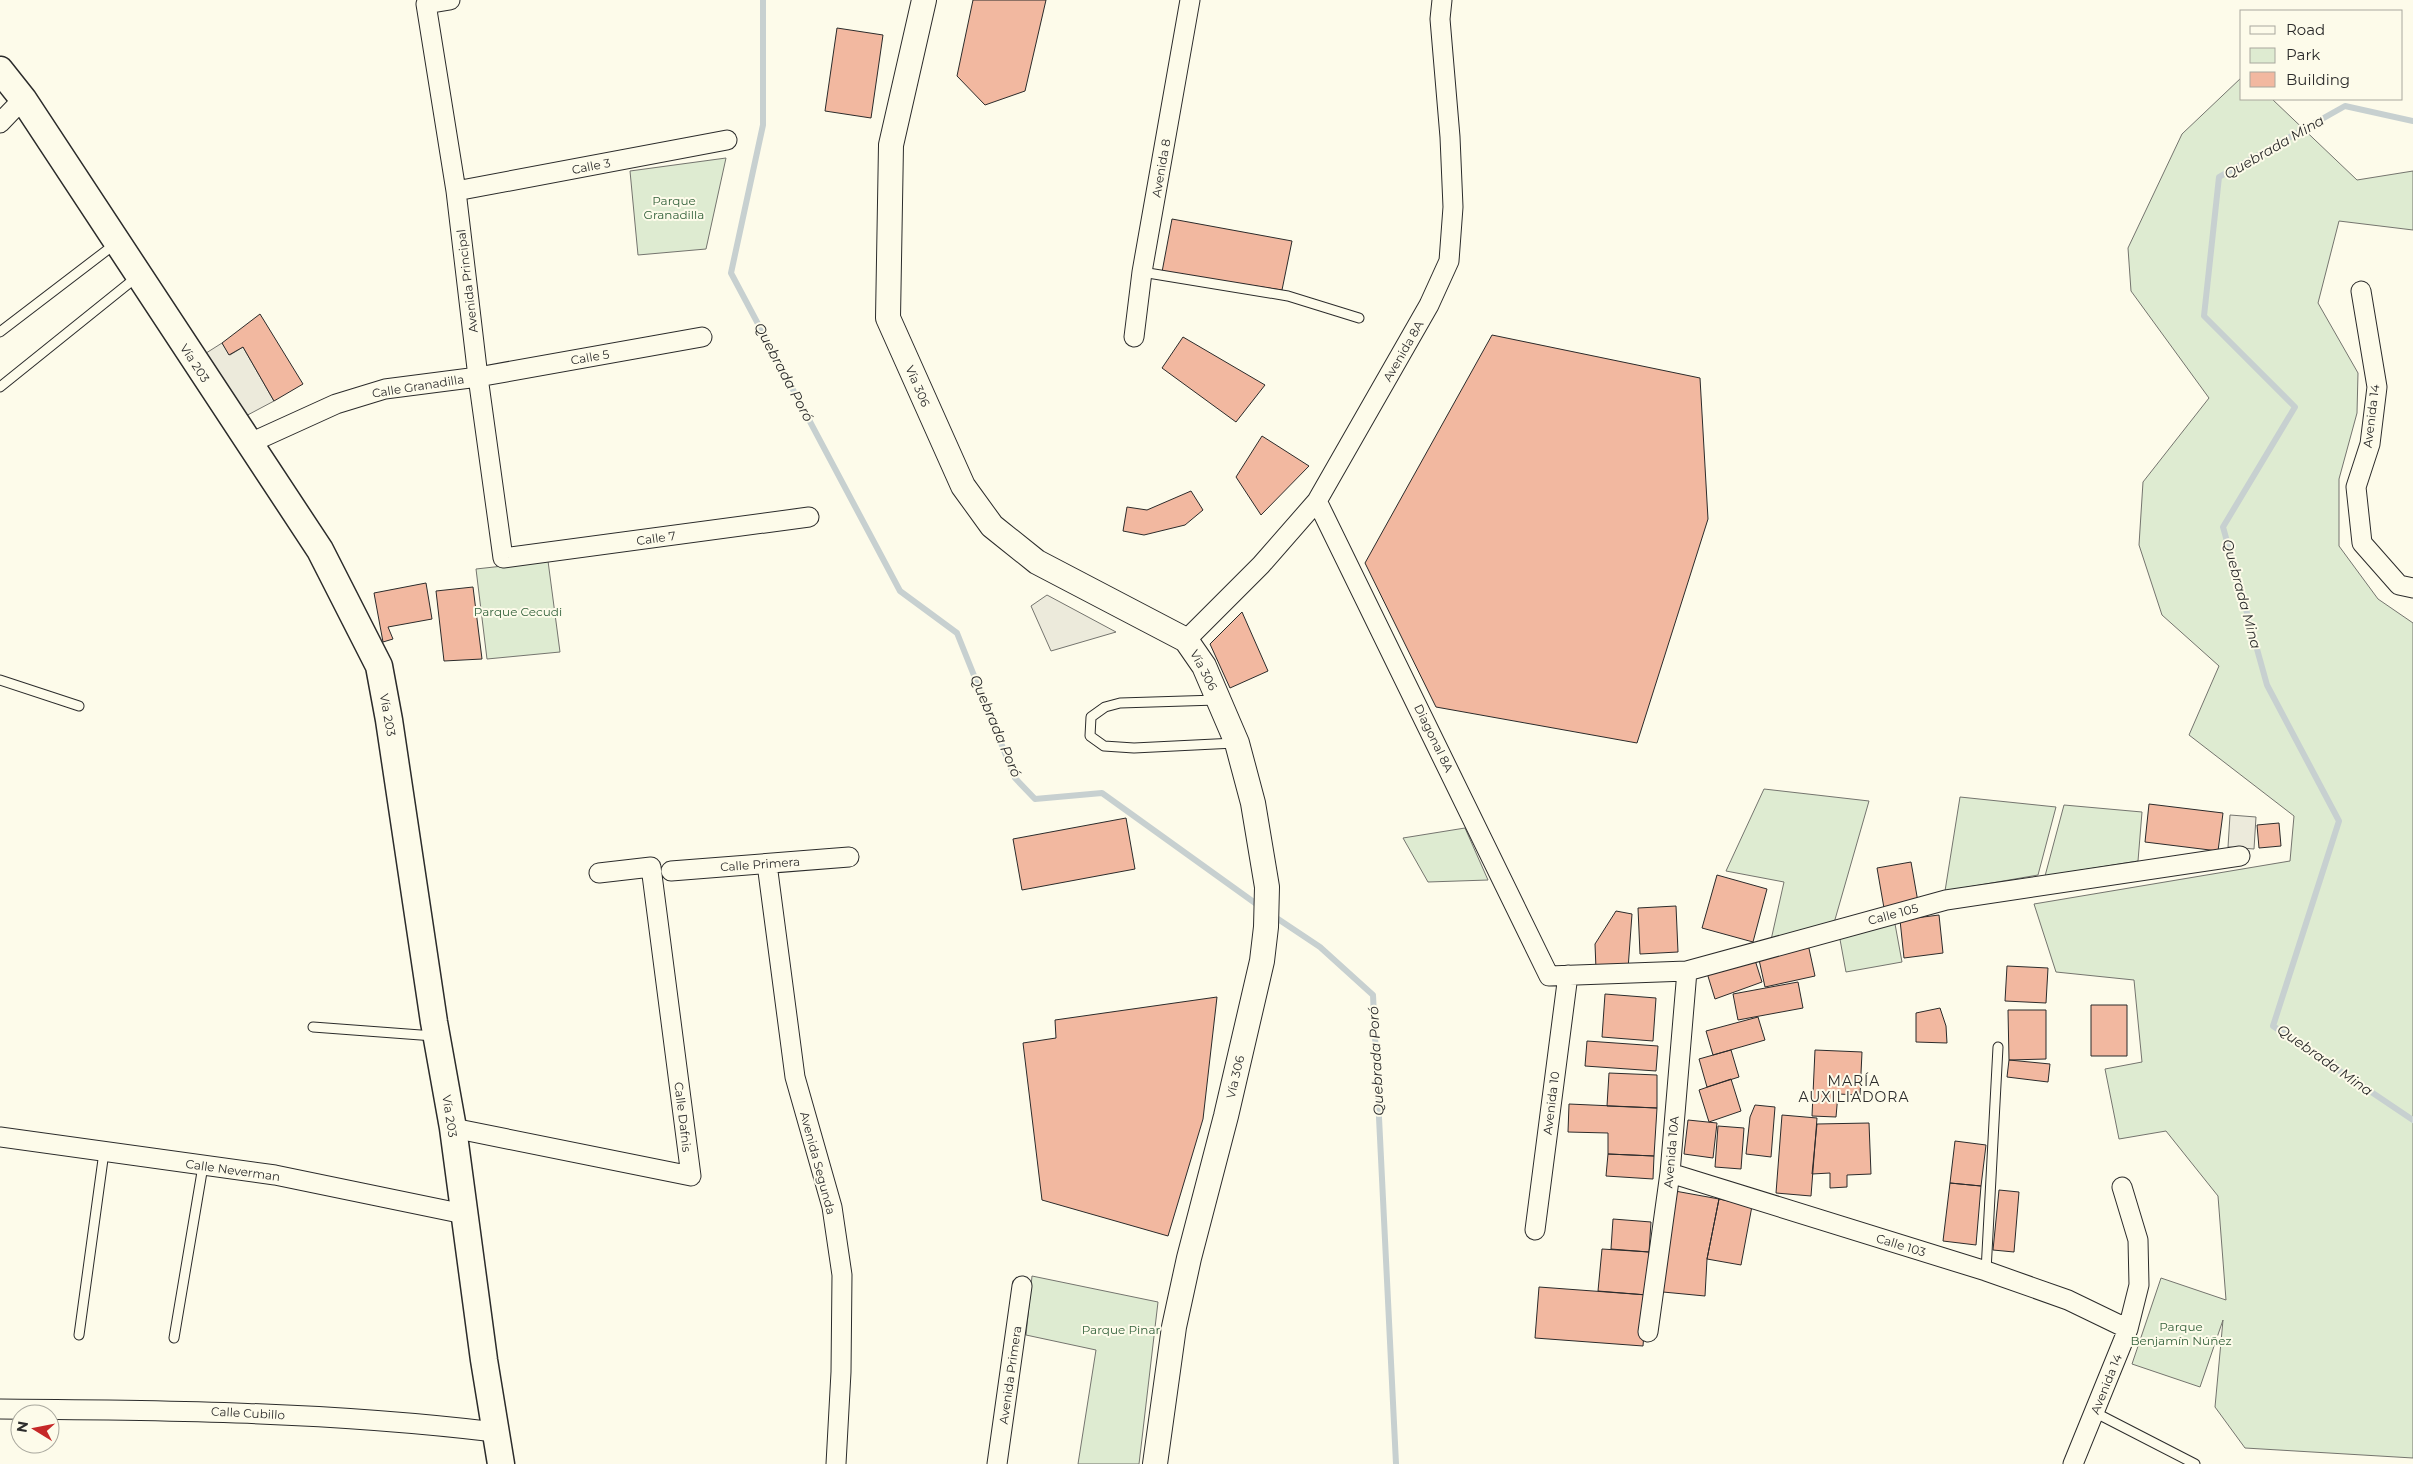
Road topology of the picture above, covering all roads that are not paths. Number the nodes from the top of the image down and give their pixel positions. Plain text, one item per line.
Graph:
1 (450, 0) edge
2 (924, 0) edge
3 (1190, 0) edge
4 (1442, 0) edge
5 (0, 70) edge
6 (23, 99) junction
7 (0, 123) edge
8 (726, 140) dead end
9 (456, 191) junction
10 (117, 243) junction
11 (1142, 272) junction
12 (138, 276) junction
13 (2361, 291) dead end
14 (1359, 318) dead end
15 (0, 332) edge
16 (702, 337) dead end
17 (1134, 337) dead end
18 (478, 377) junction
19 (0, 387) edge
20 (248, 444) junction
21 (1318, 501) junction
22 (809, 517) dead end
23 (503, 558) joint
24 (2406, 587) edge
25 (1186, 640) junction
26 (0, 680) edge
27 (1219, 700) junction
28 (80, 706) dead end
29 (1237, 743) junction
30 (2240, 856) dead end
31 (849, 857) dead end
32 (767, 864) junction
33 (671, 871) dead end
34 (600, 873) dead end
35 (1687, 971) junction
36 (1559, 976) junction
37 (312, 1026) dead end
38 (437, 1036) junction
39 (1998, 1047) dead end
40 (453, 1128) junction
41 (0, 1137) edge
42 (104, 1152) junction
43 (203, 1166) junction
44 (1670, 1173) junction
45 (2122, 1186) dead end
46 (464, 1214) junction
47 (1535, 1230) dead end
48 (1986, 1271) junction
49 (1022, 1286) dead end
50 (2128, 1329) junction
51 (1648, 1332) dead end
52 (79, 1335) dead end
53 (174, 1338) dead end
54 (0, 1408) edge
55 (2094, 1412) junction
56 (495, 1432) junction
57 (501, 1464) edge
58 (836, 1464) edge
59 (998, 1464) edge
60 (1155, 1464) edge
61 (2073, 1464) edge
62 (2195, 1464) edge

1 - 9 street, Avenida Principal
2 - 25 street, Vía 306
3 - 11 street, Avenida 8
4 - 21 street, Avenida 8A
5 - 6 main road, Vía 203
6 - 7 street
6 - 10 main road, Vía 203
8 - 9 street, Calle 3
9 - 18 street, Avenida Principal
10 - 12 main road, Vía 203
10 - 15 lane
11 - 14 lane
11 - 17 street, Avenida 8
12 - 19 lane
12 - 20 main road, Vía 203
13 - 24 street, Avenida 14
16 - 18 street, Calle 5
18 - 20 street, Calle Granadilla
18 - 23 street, Avenida Principal
20 - 38 main road, Vía 203
21 - 25 street, Avenida 8A
21 - 36 street, Diagonal 8A
22 - 23 street, Calle 7
25 - 27 street, Vía 306
26 - 28 lane
27 - 29 street, Vía 306
27 - 29 lane
29 - 60 street, Vía 306
30 - 35 street, Calle 105
31 - 32 street, Calle Primera
32 - 33 street, Calle Primera
32 - 58 street, Avenida Segunda
34 - 40 street, Calle Dafnis
35 - 36 street, Calle 105
35 - 44 street, Avenida 10A
36 - 47 street, Avenida 10
37 - 38 lane
38 - 40 main road, Vía 203
39 - 48 lane
40 - 46 main road, Vía 203
41 - 42 street, Calle Neverman
42 - 43 street, Calle Neverman
42 - 52 lane
43 - 46 street, Calle Neverman
43 - 53 lane
44 - 48 street, Calle 103
44 - 51 street, Avenida 10A
45 - 50 street, Avenida 14
46 - 56 main road, Vía 203
48 - 50 street, Calle 103
49 - 59 street, Avenida Primera
50 - 55 street, Avenida 14
54 - 56 street, Calle Cubillo
55 - 61 street, Avenida 14
55 - 62 lane
56 - 57 main road, Vía 203

